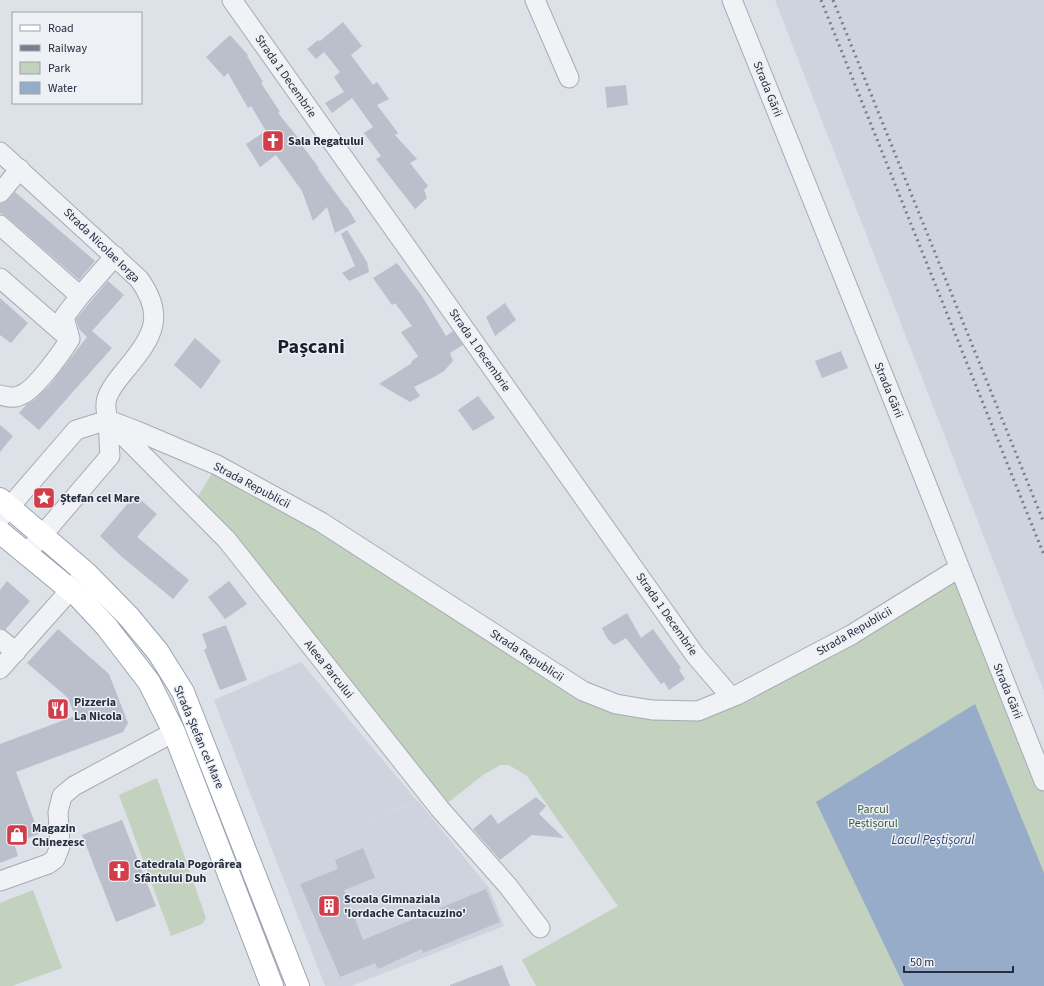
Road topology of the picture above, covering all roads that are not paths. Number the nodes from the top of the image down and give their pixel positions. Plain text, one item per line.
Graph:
1 (232, 0) edge
2 (535, 0) edge
3 (732, 0) edge
4 (569, 78) dead end
5 (0, 152) edge
6 (20, 169) junction
7 (0, 193) edge
8 (0, 225) edge
9 (115, 256) junction
10 (0, 278) edge
11 (80, 296) junction
12 (70, 339) junction
13 (0, 395) edge
14 (108, 420) junction
15 (3, 508) edge
16 (0, 532) edge
17 (41, 535) junction
18 (27, 553) junction
19 (959, 568) junction
20 (86, 573) junction
21 (71, 590) junction
22 (0, 639) edge
23 (16, 652) junction
24 (0, 669) edge
25 (731, 698) junction
26 (174, 732) junction
27 (1044, 781) edge
28 (246, 852) junction
29 (224, 861) junction
30 (0, 881) edge
31 (540, 928) dead end
32 (272, 986) edge
33 (298, 986) edge

1 - 25 street, Strada 1 Decembrie
2 - 4 street
3 - 19 street, Strada Gării
5 - 6 street, Strada Nicolae Iorga
6 - 7 street
6 - 9 street, Strada Nicolae Iorga
8 - 11 street
9 - 11 street
9 - 14 street, Strada Nicolae Iorga
10 - 12 street
11 - 12 street
12 - 13 street
14 - 15 street
14 - 17 street, Strada Nicolae Iorga
14 - 25 street, Strada Republicii
14 - 31 street, Aleea Parcului
15 - 17 main road, Strada Ștefan cel Mare
16 - 18 main road, Strada Ștefan cel Mare
17 - 18 street, Strada Nicolae Iorga
17 - 20 main road, Strada Ștefan cel Mare
18 - 21 main road, Strada Ștefan cel Mare
19 - 25 street, Strada Republicii
19 - 27 street, Strada Gării
20 - 21 street
20 - 28 main road, Strada Ștefan cel Mare
21 - 23 street
21 - 26 main road, Strada Ștefan cel Mare
22 - 23 street
23 - 24 street
26 - 29 main road, Strada Ștefan cel Mare
26 - 30 street
28 - 29 main road
28 - 33 main road, Strada Ștefan cel Mare
29 - 32 main road, Strada Ștefan cel Mare

